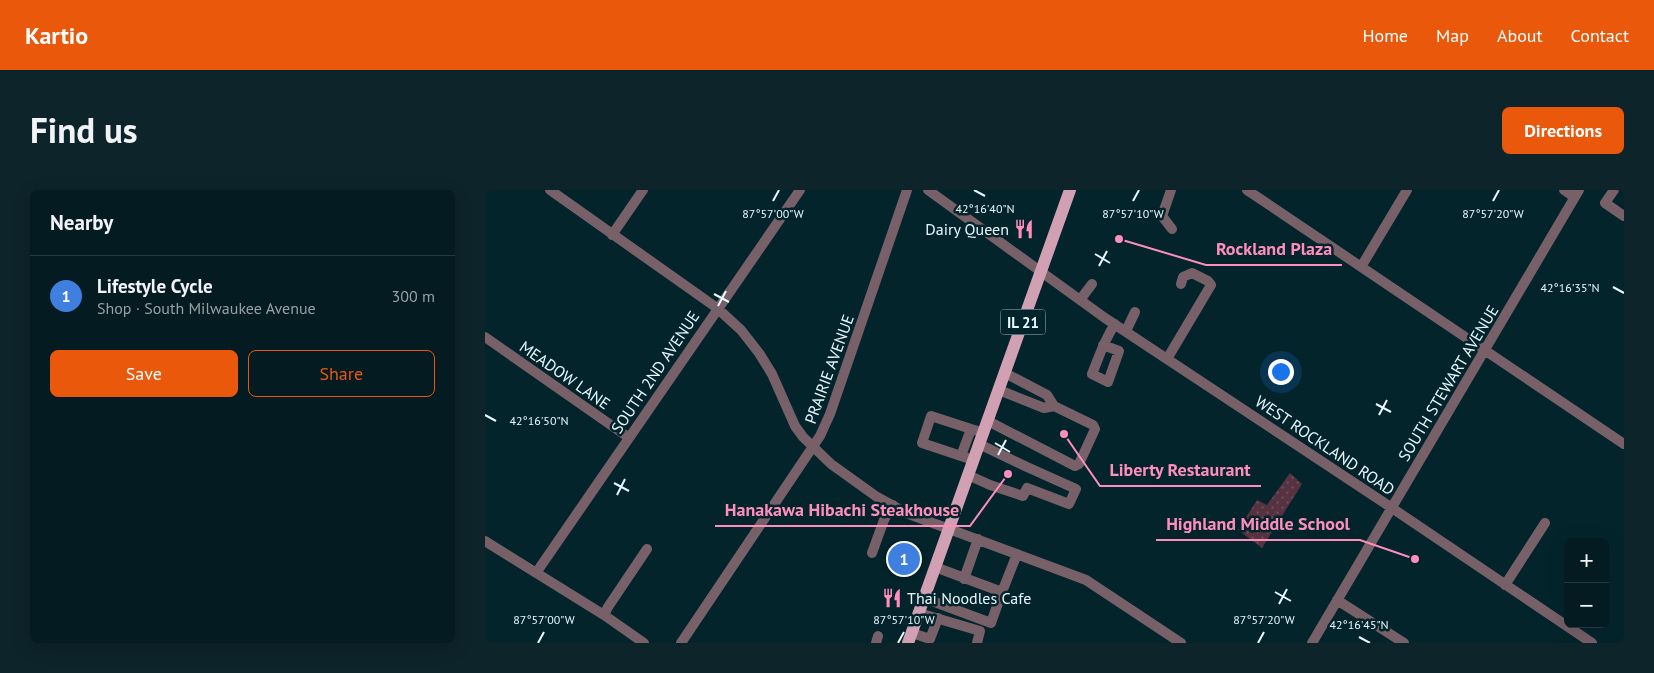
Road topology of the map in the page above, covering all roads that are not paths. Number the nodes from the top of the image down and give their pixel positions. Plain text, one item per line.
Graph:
1 (549, 190) edge
2 (643, 190) edge
3 (800, 190) edge
4 (907, 190) edge
5 (928, 190) edge
6 (1070, 190) edge
7 (1171, 190) edge
8 (1247, 190) edge
9 (1407, 190) edge
10 (1564, 190) edge
11 (1614, 190) edge
12 (1577, 194) edge
13 (1624, 216) edge
14 (1172, 229) dead end
15 (612, 234) junction
16 (1361, 267) junction
17 (1041, 272) junction
18 (1092, 284) dead end
19 (1181, 284) dead end
20 (1080, 300) junction
21 (717, 308) junction
22 (1135, 312) dead end
23 (1115, 324) junction
24 (1126, 331) junction
25 (485, 337) edge
26 (1103, 345) junction
27 (1486, 350) junction
28 (1167, 359) junction
29 (1005, 373) junction
30 (999, 390) junction
31 (1053, 406) junction
32 (980, 431) junction
33 (628, 437) junction
34 (1624, 444) edge
35 (813, 447) junction
36 (967, 458) junction
37 (968, 474) junction
38 (893, 505) junction
39 (1392, 508) junction
40 (1545, 524) dead end
41 (949, 528) junction
42 (978, 539) junction
43 (485, 542) edge
44 (647, 549) dead end
45 (872, 553) dead end
46 (1017, 554) junction
47 (935, 567) junction
48 (536, 573) junction
49 (964, 579) junction
50 (1505, 585) junction
51 (1002, 592) junction
52 (924, 598) junction
53 (1337, 600) junction
54 (919, 613) junction
55 (604, 615) junction
56 (938, 618) junction
57 (910, 638) edge
58 (979, 638) edge
59 (644, 643) edge
60 (681, 643) edge
61 (1181, 643) edge
62 (1312, 643) edge
63 (1404, 643) edge
64 (1592, 643) edge

1 - 15 street
2 - 15 street
3 - 21 street, SOUTH 2ND AVENUE
4 - 35 street, PRAIRIE AVENUE
5 - 17 street, WEST ROCKLAND ROAD
6 - 17 main road, IL 21
7 - 14 street
8 - 16 street
9 - 16 street
10 - 12 street
11 - 13 street
12 - 27 street, SOUTH STEWART AVENUE
15 - 21 street
16 - 27 street
17 - 20 street, WEST ROCKLAND ROAD
17 - 29 main road, IL 21
18 - 20 street
19 - 28 street
20 - 23 street, WEST ROCKLAND ROAD
21 - 33 street, SOUTH 2ND AVENUE
21 - 35 street
22 - 24 street
23 - 24 street, WEST ROCKLAND ROAD
23 - 26 street
24 - 28 street, WEST ROCKLAND ROAD
25 - 33 street, MEADOW LANE
26 - 26 street
27 - 34 street
27 - 39 street, SOUTH STEWART AVENUE
28 - 39 street, WEST ROCKLAND ROAD
29 - 30 main road, IL 21
29 - 31 street
30 - 31 street
30 - 32 main road, IL 21
31 - 32 street
32 - 36 main road, IL 21
32 - 36 street
32 - 37 street
33 - 48 street, SOUTH 2ND AVENUE
35 - 38 street
35 - 60 street, PRAIRIE AVENUE
36 - 37 main road, IL 21
37 - 41 main road, IL 21
38 - 41 street
38 - 45 street
39 - 50 street, WEST ROCKLAND ROAD
39 - 53 street, SOUTH STEWART AVENUE
40 - 50 street
41 - 42 street
41 - 47 main road, IL 21
42 - 46 street
42 - 49 street
43 - 48 street
44 - 55 street
46 - 51 street
46 - 61 street
47 - 49 street
47 - 52 main road, IL 21
48 - 55 street
49 - 51 street
50 - 64 street, WEST ROCKLAND ROAD
51 - 52 street
52 - 54 main road, IL 21
53 - 62 street, SOUTH STEWART AVENUE
53 - 63 street
54 - 56 street
54 - 57 main road, IL 21
55 - 59 street
56 - 57 street
56 - 58 street

